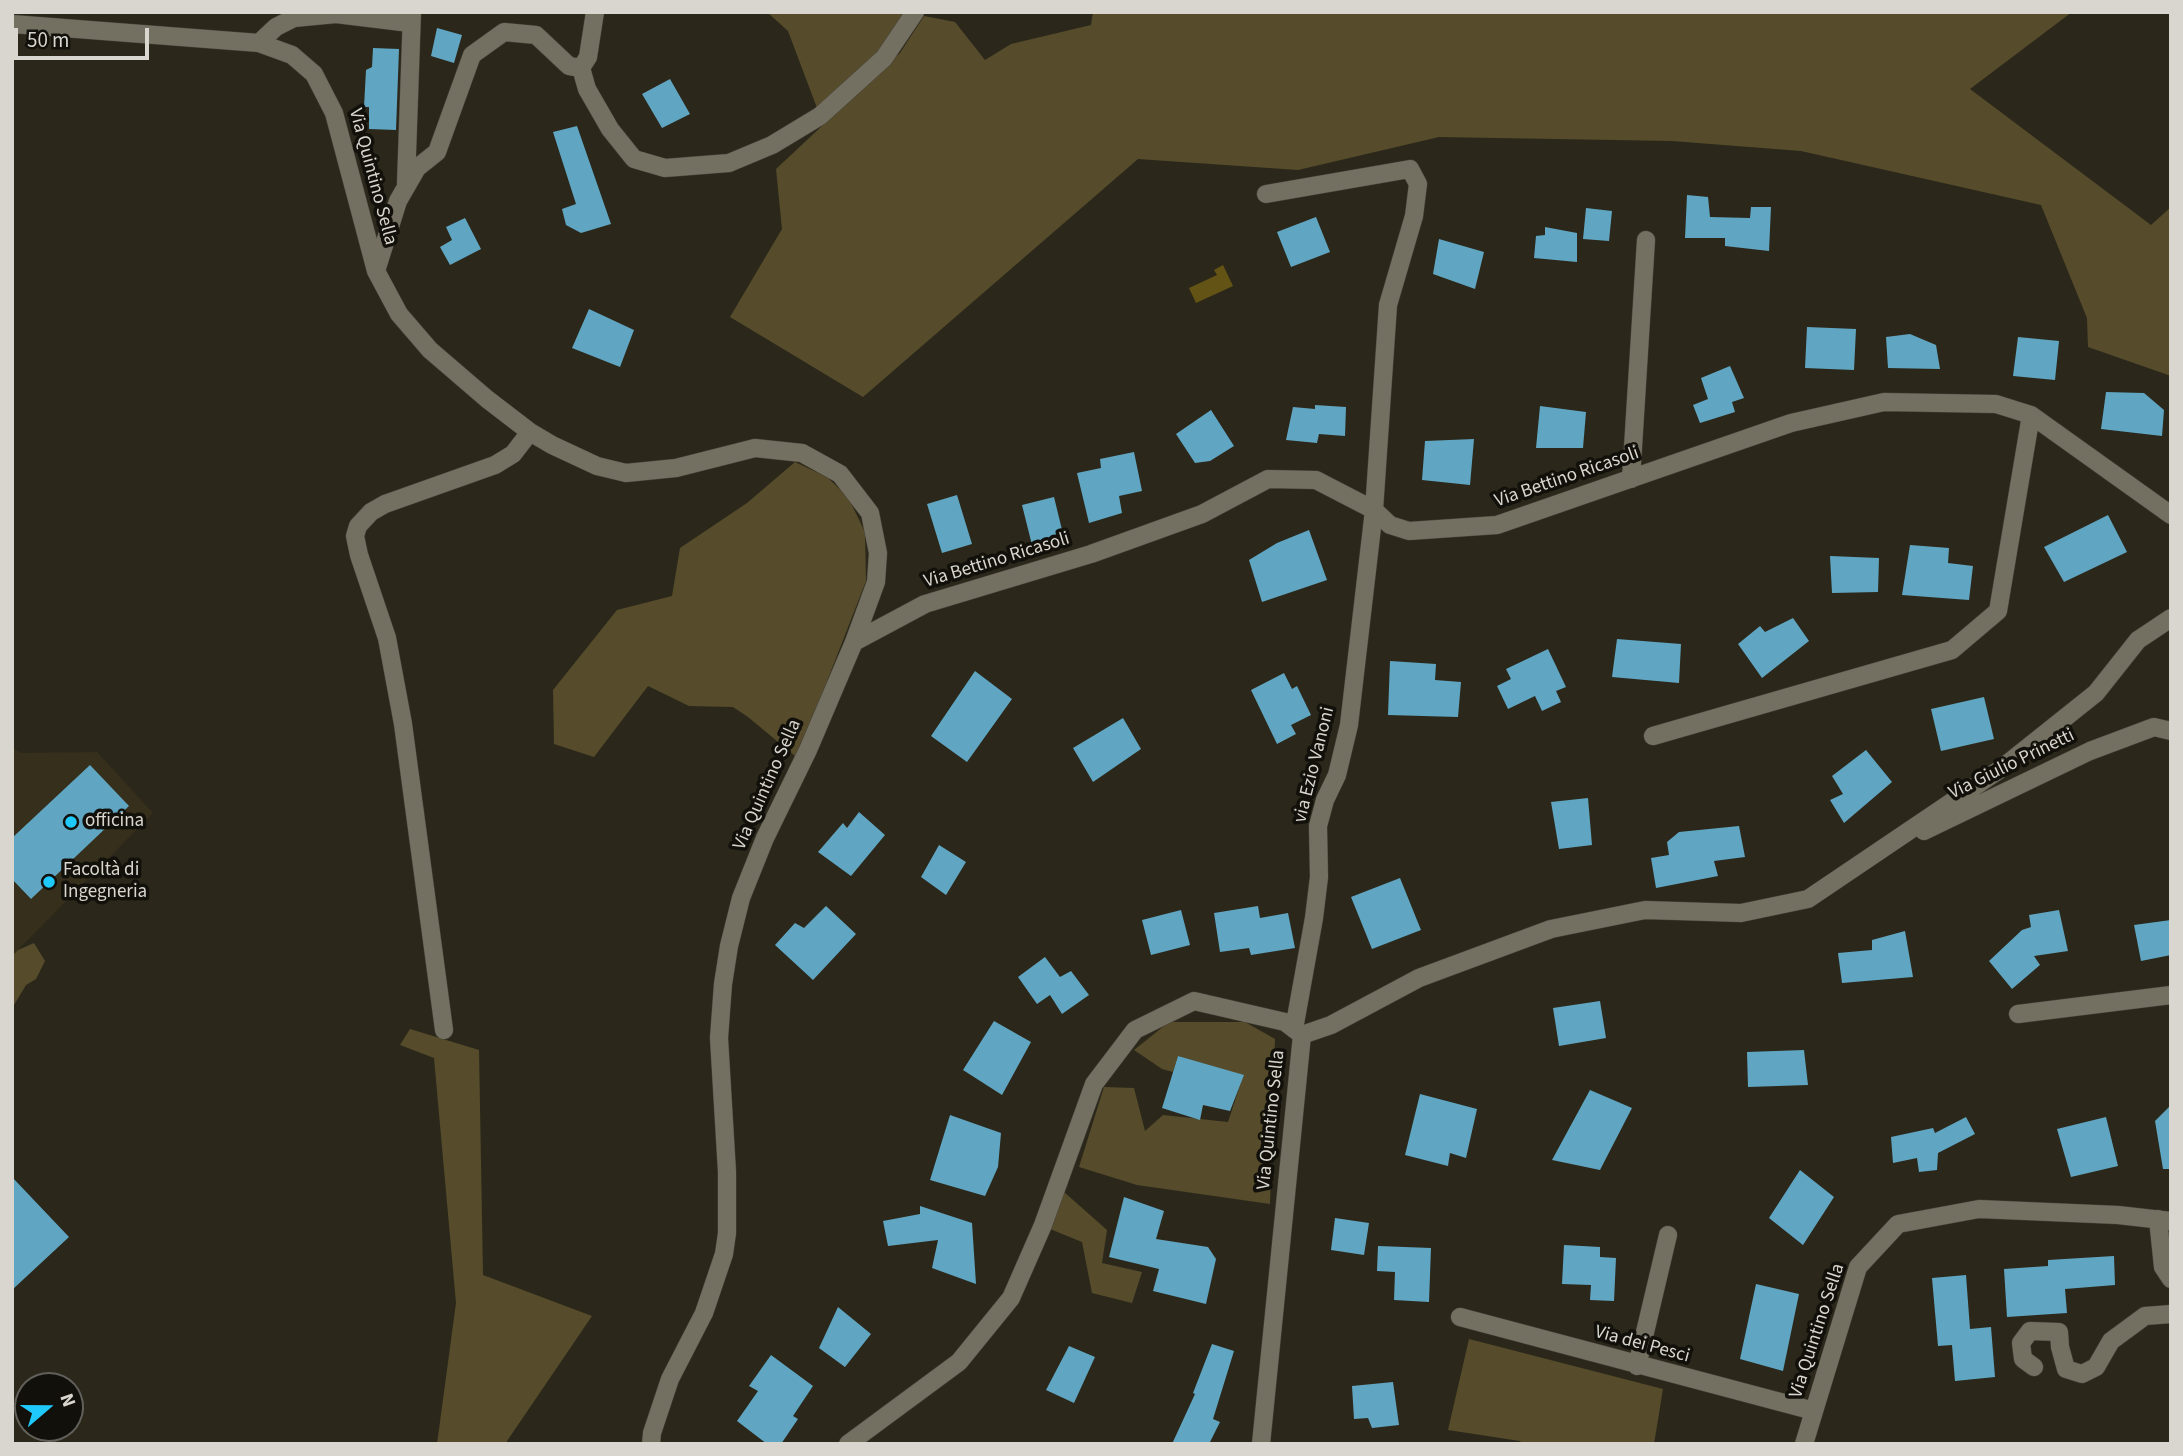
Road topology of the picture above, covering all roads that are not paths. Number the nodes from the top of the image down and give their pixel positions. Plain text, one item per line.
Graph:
1 (595, 12) edge
2 (915, 12) edge
3 (411, 18) edge
4 (12, 24) edge
5 (259, 43) junction
6 (581, 68) junction
7 (406, 187) junction
8 (1266, 194) dead end
9 (1646, 240) dead end
10 (376, 271) junction
11 (2031, 415) junction
12 (530, 432) junction
13 (1631, 479) junction
14 (1374, 510) junction
15 (2171, 515) edge
16 (2171, 618) edge
17 (854, 642) junction
18 (2171, 732) edge
19 (1653, 736) dead end
20 (1875, 854) junction
21 (2171, 995) edge
22 (2018, 1014) dead end
23 (444, 1030) dead end
24 (1298, 1032) junction
25 (2164, 1220) edge
26 (1668, 1235) dead end
27 (2171, 1279) edge
28 (2171, 1314) edge
29 (1460, 1317) dead end
30 (1637, 1366) junction
31 (2034, 1367) dead end
32 (1814, 1410) junction
33 (651, 1444) edge
34 (848, 1444) edge
35 (1261, 1444) edge
36 (1804, 1444) edge

1 - 6 street
2 - 6 street
3 - 5 street
3 - 7 street
4 - 5 street, Via Quintino Sella
5 - 10 street, Via Quintino Sella
6 - 7 street, Via Quintino Sella
7 - 10 street, Via Quintino Sella
8 - 14 street, via Ezio Vanoni
9 - 13 street
10 - 12 street, Via Quintino Sella
11 - 13 street, Via Bettino Ricasoli
11 - 15 street, Via Bettino Ricasoli
11 - 19 street
12 - 17 street, Via Quintino Sella
12 - 23 street
13 - 14 street, Via Bettino Ricasoli
14 - 17 street, Via Bettino Ricasoli
14 - 24 street, via Ezio Vanoni
16 - 20 street
17 - 33 street, Via Quintino Sella
18 - 20 street, Via Giulio Prinetti
20 - 24 street
21 - 22 street
24 - 34 street, Via Quintino Sella
24 - 35 street, Via Quintino Sella
25 - 27 street
25 - 32 street, Via Quintino Sella
26 - 30 street
28 - 31 street
29 - 30 street, Via dei Pesci
30 - 32 street, Via dei Pesci
32 - 36 street, Via Quintino Sella

